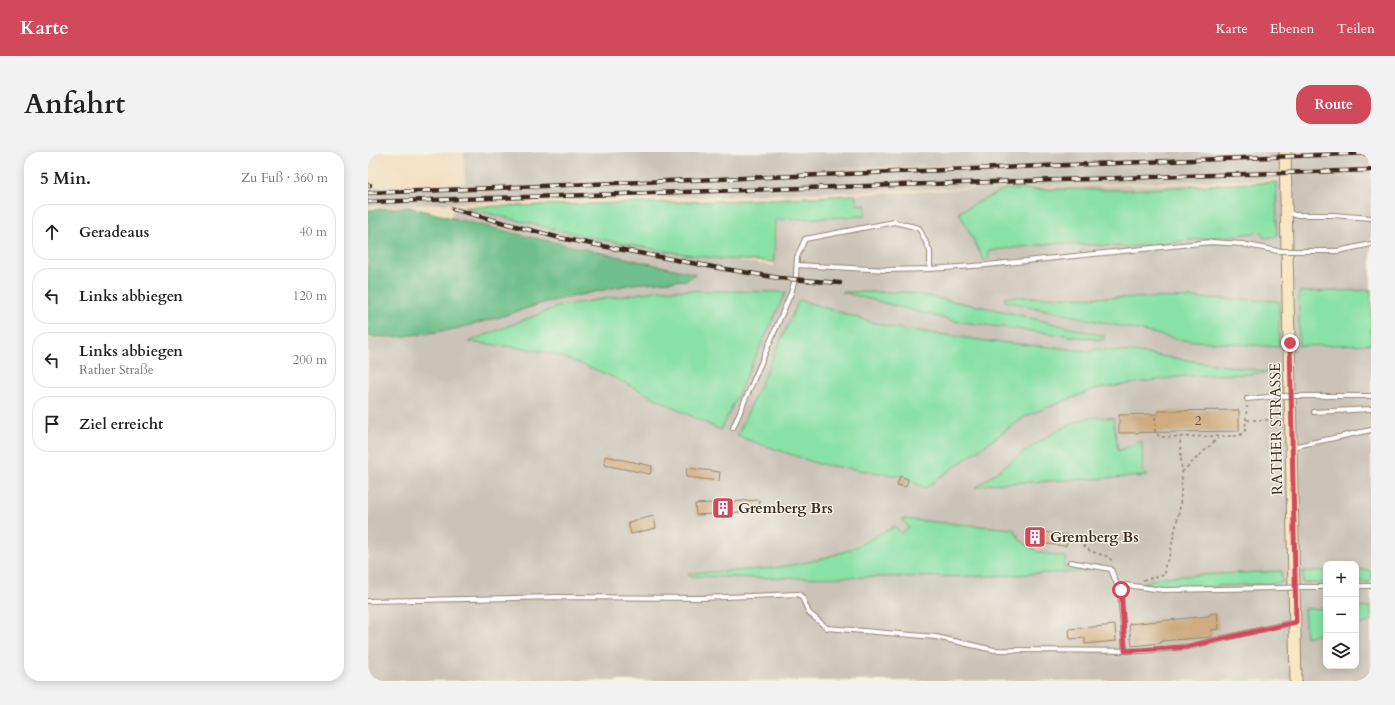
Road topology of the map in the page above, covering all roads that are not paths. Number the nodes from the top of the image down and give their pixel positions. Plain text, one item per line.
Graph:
1 (1285, 152) edge
2 (1287, 212) junction
3 (1371, 218) edge
4 (1371, 244) edge
5 (797, 265) junction
6 (930, 269) junction
7 (1371, 396) edge
8 (1247, 398) road end
9 (1371, 409) edge
10 (1314, 412) dead end
11 (733, 428) dead end
12 (1371, 430) edge
13 (1292, 447) junction
14 (1070, 562) dead end
15 (1359, 586) edge
16 (1371, 586) edge
17 (1323, 587) edge
18 (1121, 590) junction
19 (368, 601) edge
20 (1296, 622) junction
21 (1125, 651) junction
22 (1296, 681) edge

1 - 2 street, RATHER STRASSE
2 - 3 lane
2 - 13 street, RATHER STRASSE
4 - 6 lane, bridge
5 - 6 lane
5 - 6 lane
5 - 11 lane
7 - 8 lane, bridge
9 - 10 lane
12 - 13 lane
13 - 20 street, RATHER STRASSE
14 - 18 lane
15 - 16 lane
17 - 18 lane, bridge
18 - 21 lane
19 - 21 lane
20 - 21 lane
20 - 22 street, RATHER STRASSE

